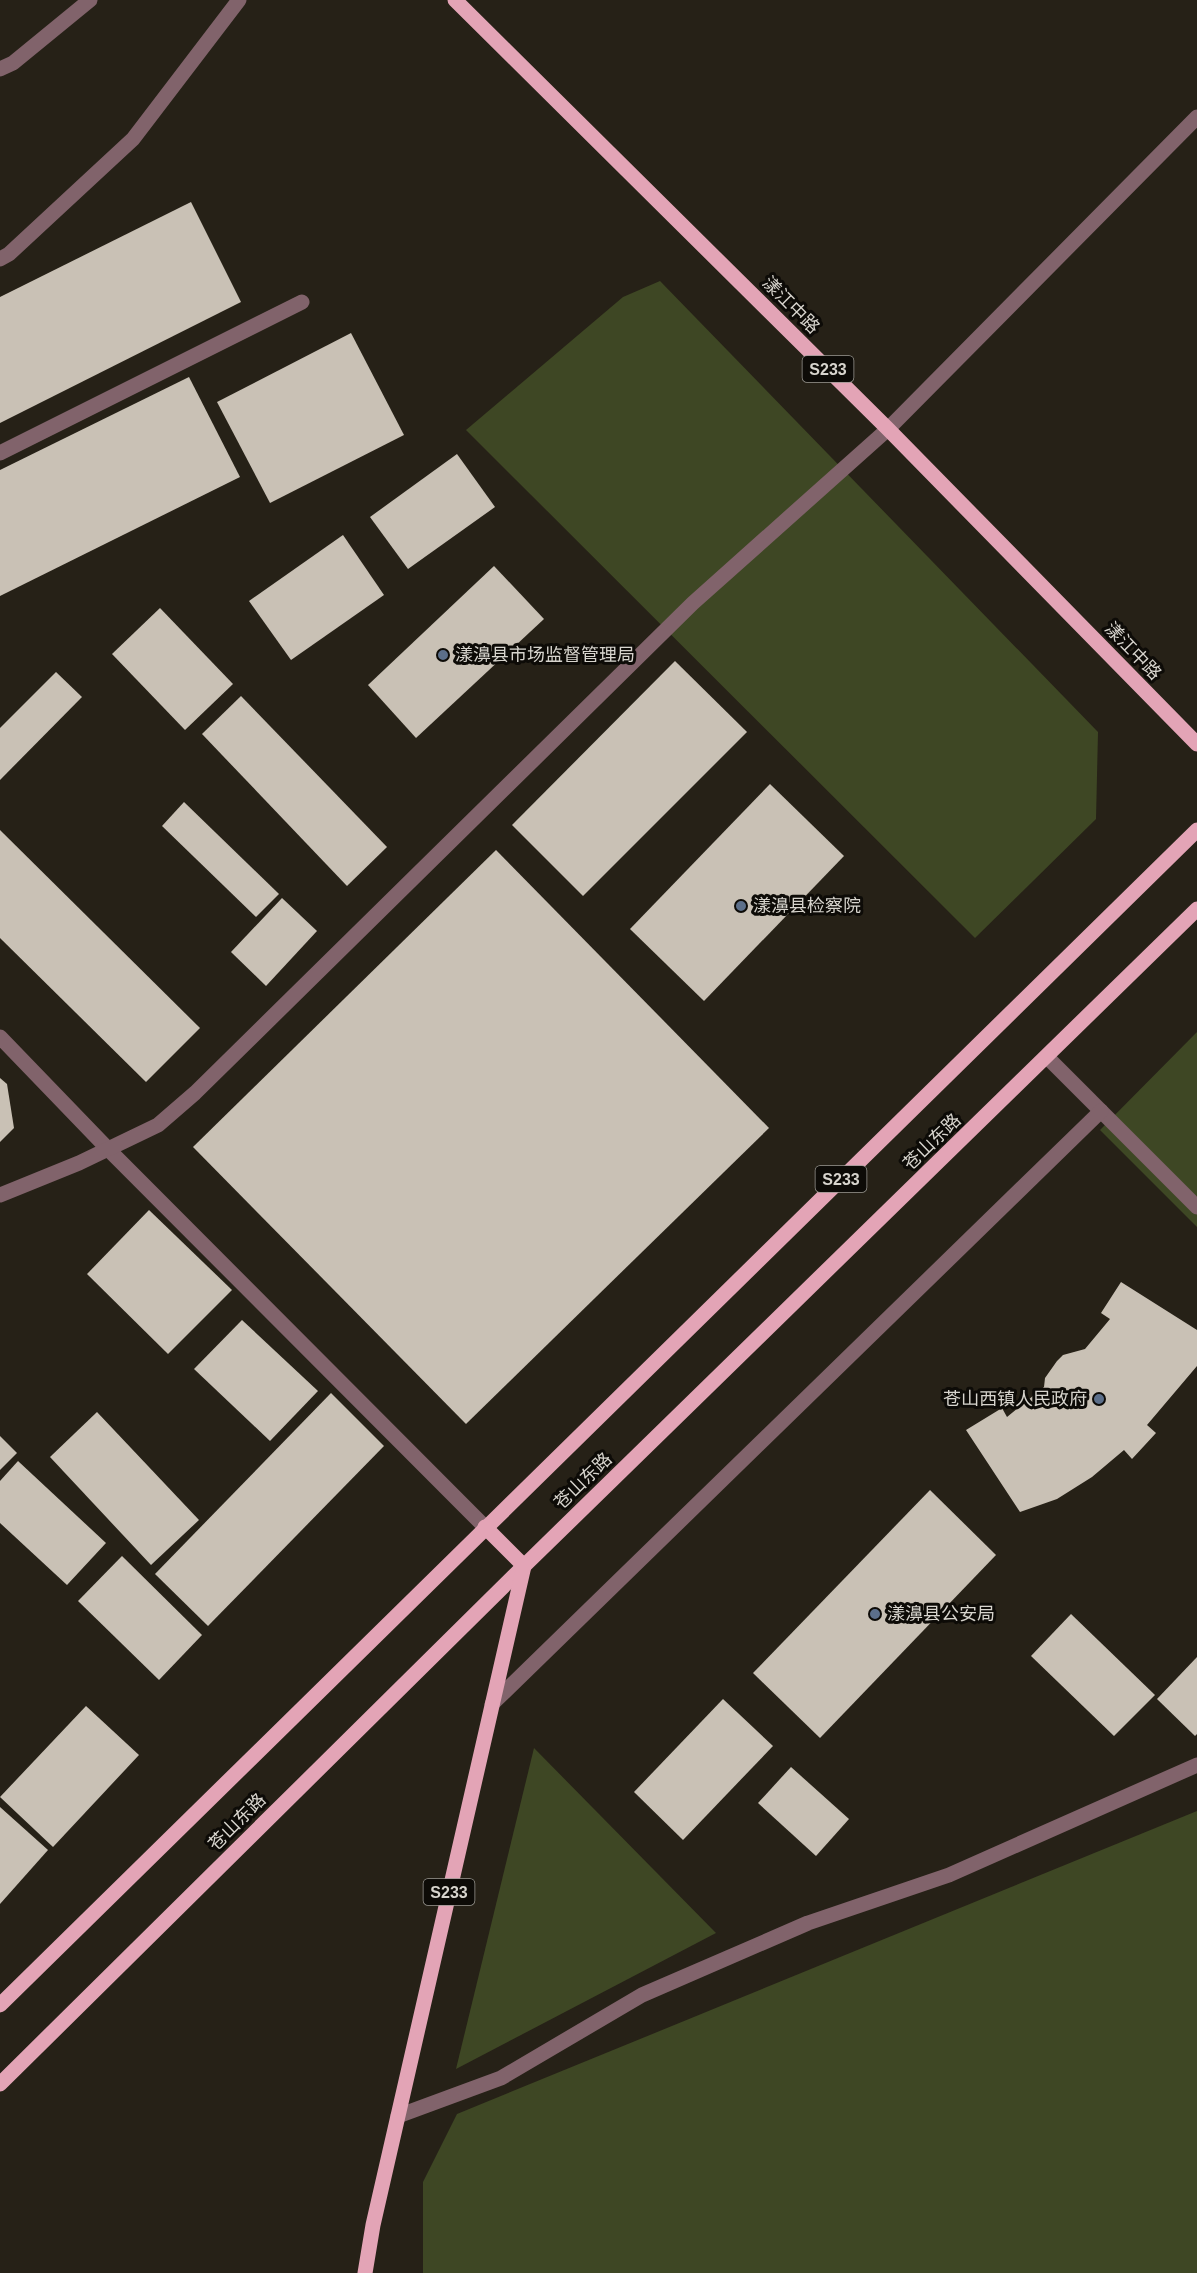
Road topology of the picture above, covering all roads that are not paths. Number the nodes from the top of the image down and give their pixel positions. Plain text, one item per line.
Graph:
1 (90, 0) edge
2 (239, 0) edge
3 (455, 0) edge
4 (0, 69) edge
5 (1197, 117) edge
6 (0, 259) edge
7 (302, 302) dead end
8 (888, 429) junction
9 (0, 453) edge
10 (1197, 744) edge
11 (1197, 830) edge
12 (1197, 909) edge
13 (0, 1037) edge
14 (1047, 1057) junction
15 (1101, 1111) junction
16 (109, 1150) junction
17 (0, 1195) edge
18 (1197, 1207) edge
19 (486, 1527) junction
20 (524, 1566) junction
21 (492, 1704) junction
22 (1197, 1765) edge
23 (0, 2005) edge
24 (0, 2084) edge
25 (398, 2116) junction
26 (365, 2273) edge

1 - 4 street
2 - 6 street
3 - 8 main road, 漾江中路 / S233
5 - 8 street
7 - 9 street
8 - 10 main road, 漾江中路 / S233
8 - 16 street
11 - 19 main road, 苍山东路 / S233
12 - 14 main road, 苍山东路
13 - 16 street
14 - 15 street
14 - 20 main road, 苍山东路
15 - 18 street
15 - 21 street
16 - 17 street
16 - 19 street
19 - 20 main road
19 - 23 main road, 苍山东路
20 - 21 main road, S233
20 - 24 main road, 苍山东路
21 - 25 main road, S233
22 - 25 street
25 - 26 main road, S233

